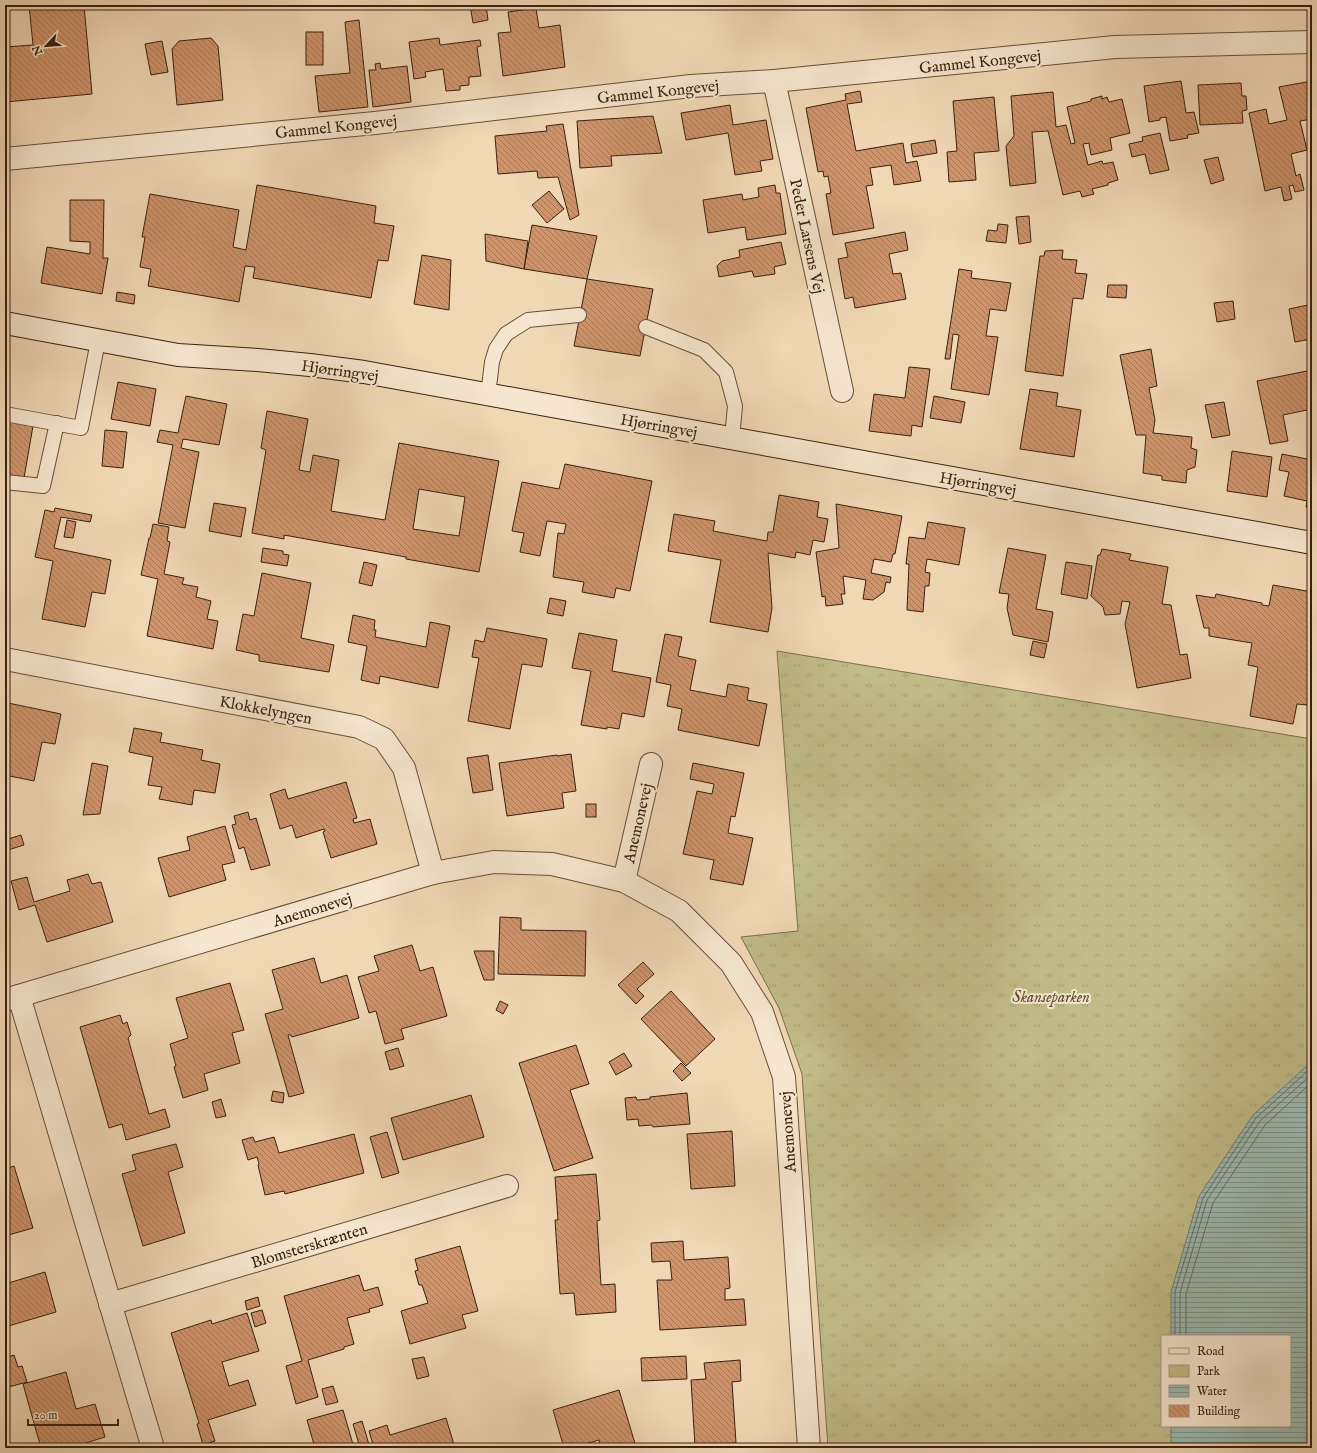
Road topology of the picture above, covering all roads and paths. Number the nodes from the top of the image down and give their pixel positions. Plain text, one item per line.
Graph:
1 (1312, 42) edge
2 (774, 81) junction
3 (5, 159) edge
4 (580, 315) dead end
5 (5, 323) edge
6 (646, 327) dead end
7 (98, 341) junction
8 (842, 391) dead end
9 (488, 395) junction
10 (5, 414) edge
11 (57, 423) junction
12 (732, 438) junction
13 (5, 482) edge
14 (1312, 543) edge
15 (5, 659) edge
16 (651, 764) dead end
17 (433, 873) junction
18 (624, 881) junction
19 (12, 998) edge
20 (507, 1186) dead end
21 (110, 1304) junction
22 (153, 1448) edge
23 (809, 1448) edge

1 - 2 street, Gammel Kongevej
2 - 3 street, Gammel Kongevej
2 - 8 street, Peder Larsens Vej
4 - 9 lane
5 - 7 street, Hjørringvej
6 - 12 lane
7 - 9 street, Hjørringvej
7 - 11 lane
9 - 12 street, Hjørringvej
10 - 11 lane
11 - 13 lane
12 - 14 street, Hjørringvej
15 - 17 street, Klokkelyngen
16 - 18 street, Anemonevej
17 - 18 street, Anemonevej
17 - 19 street, Anemonevej
18 - 23 street, Anemonevej
19 - 21 street
20 - 21 street, Blomsterskrænten
21 - 22 street

